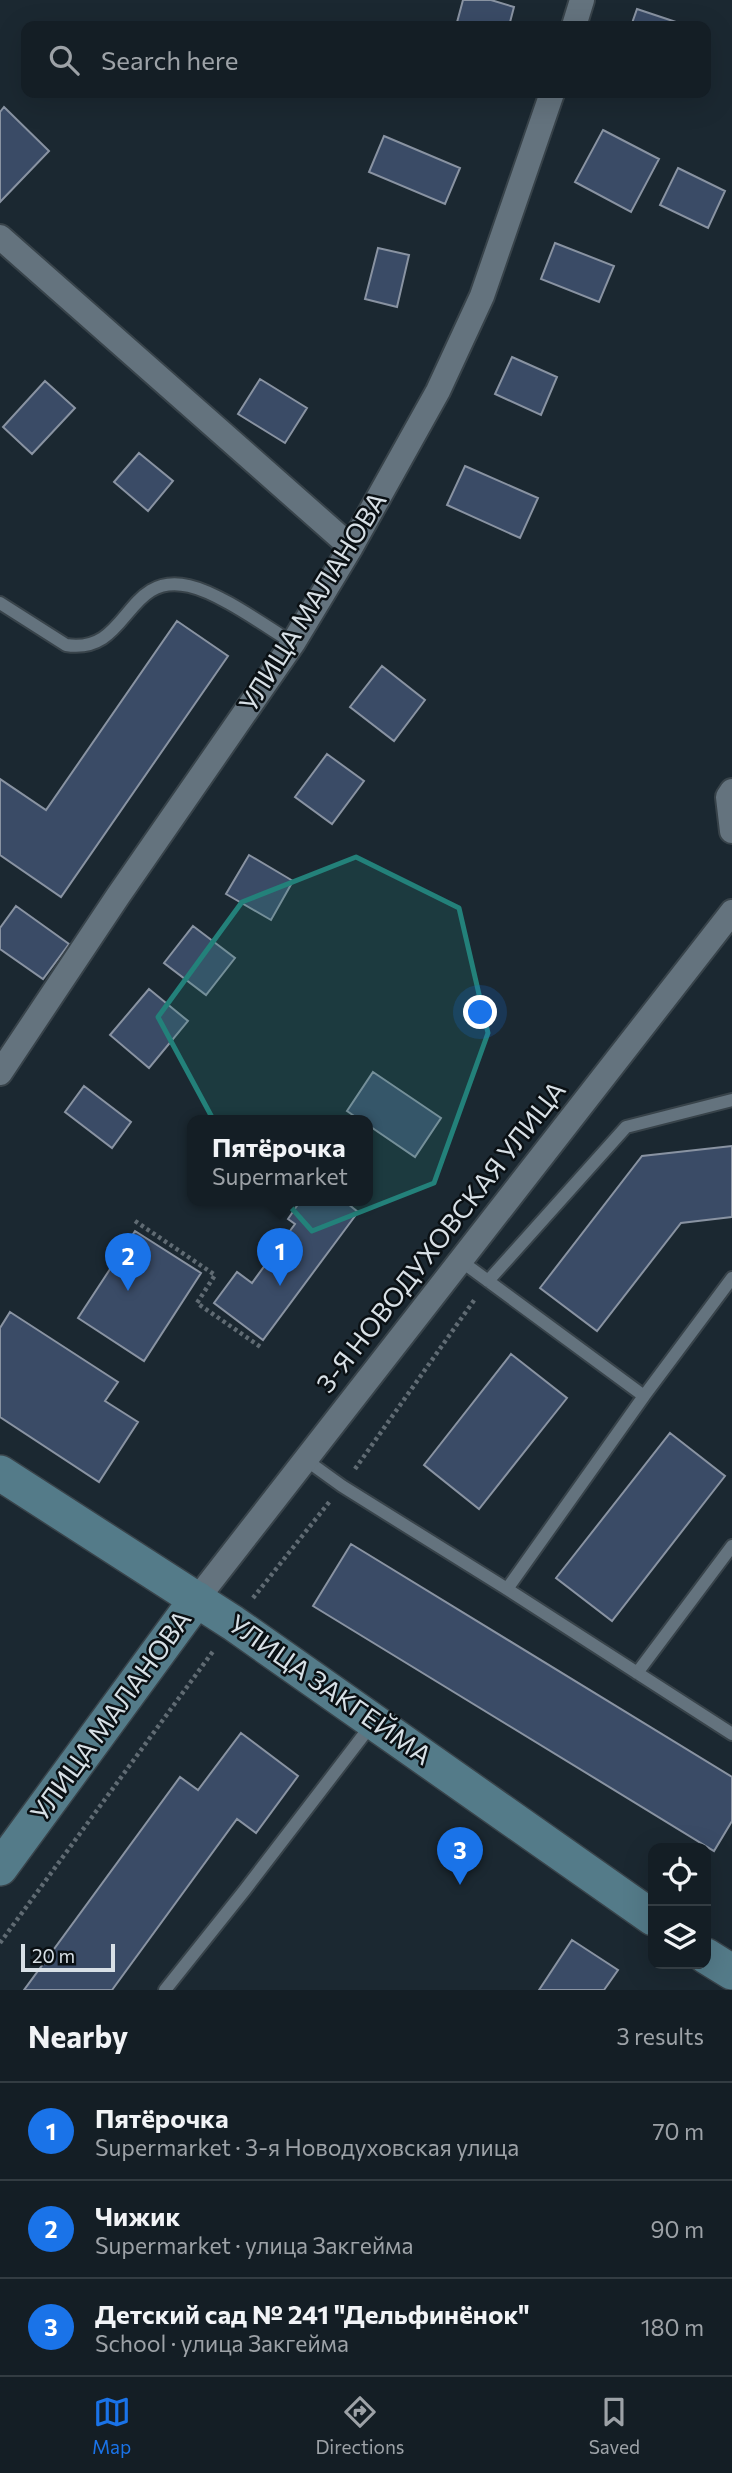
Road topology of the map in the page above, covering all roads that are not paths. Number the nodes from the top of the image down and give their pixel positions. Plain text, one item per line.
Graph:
1 (582, 0) edge
2 (576, 21) edge
3 (550, 98) edge
4 (0, 237) edge
5 (351, 547) junction
6 (0, 603) edge
7 (293, 643) junction
8 (732, 791) edge
9 (732, 831) edge
10 (732, 912) edge
11 (0, 1073) edge
12 (732, 1100) edge
13 (461, 1261) junction
14 (732, 1278) edge
15 (488, 1281) junction
16 (644, 1396) junction
17 (306, 1460) junction
18 (0, 1473) edge
19 (732, 1546) edge
20 (507, 1589) junction
21 (197, 1599) junction
22 (637, 1673) junction
23 (374, 1721) junction
24 (732, 1734) edge
25 (0, 1868) edge
26 (648, 1914) edge
27 (164, 1990) edge

1 - 2 street
3 - 5 street, УЛИЦА МАЛАНОВА
4 - 5 street
5 - 7 street, УЛИЦА МАЛАНОВА
6 - 7 lane
7 - 11 street, УЛИЦА МАЛАНОВА
8 - 9 street
10 - 13 street, 3-Я НОВОДУХОВСКАЯ УЛИЦА
12 - 15 lane
13 - 15 lane
13 - 17 street, 3-Я НОВОДУХОВСКАЯ УЛИЦА
14 - 16 lane
15 - 16 lane
16 - 20 lane
17 - 20 lane
17 - 21 street, 3-Я НОВОДУХОВСКАЯ УЛИЦА
18 - 21 street, УЛИЦА ЗАКГЕЙМА
19 - 22 lane
20 - 22 lane
21 - 23 street, УЛИЦА ЗАКГЕЙМА
21 - 25 street, УЛИЦА МАЛАНОВА
22 - 24 lane
23 - 26 street, УЛИЦА ЗАКГЕЙМА
23 - 27 lane

